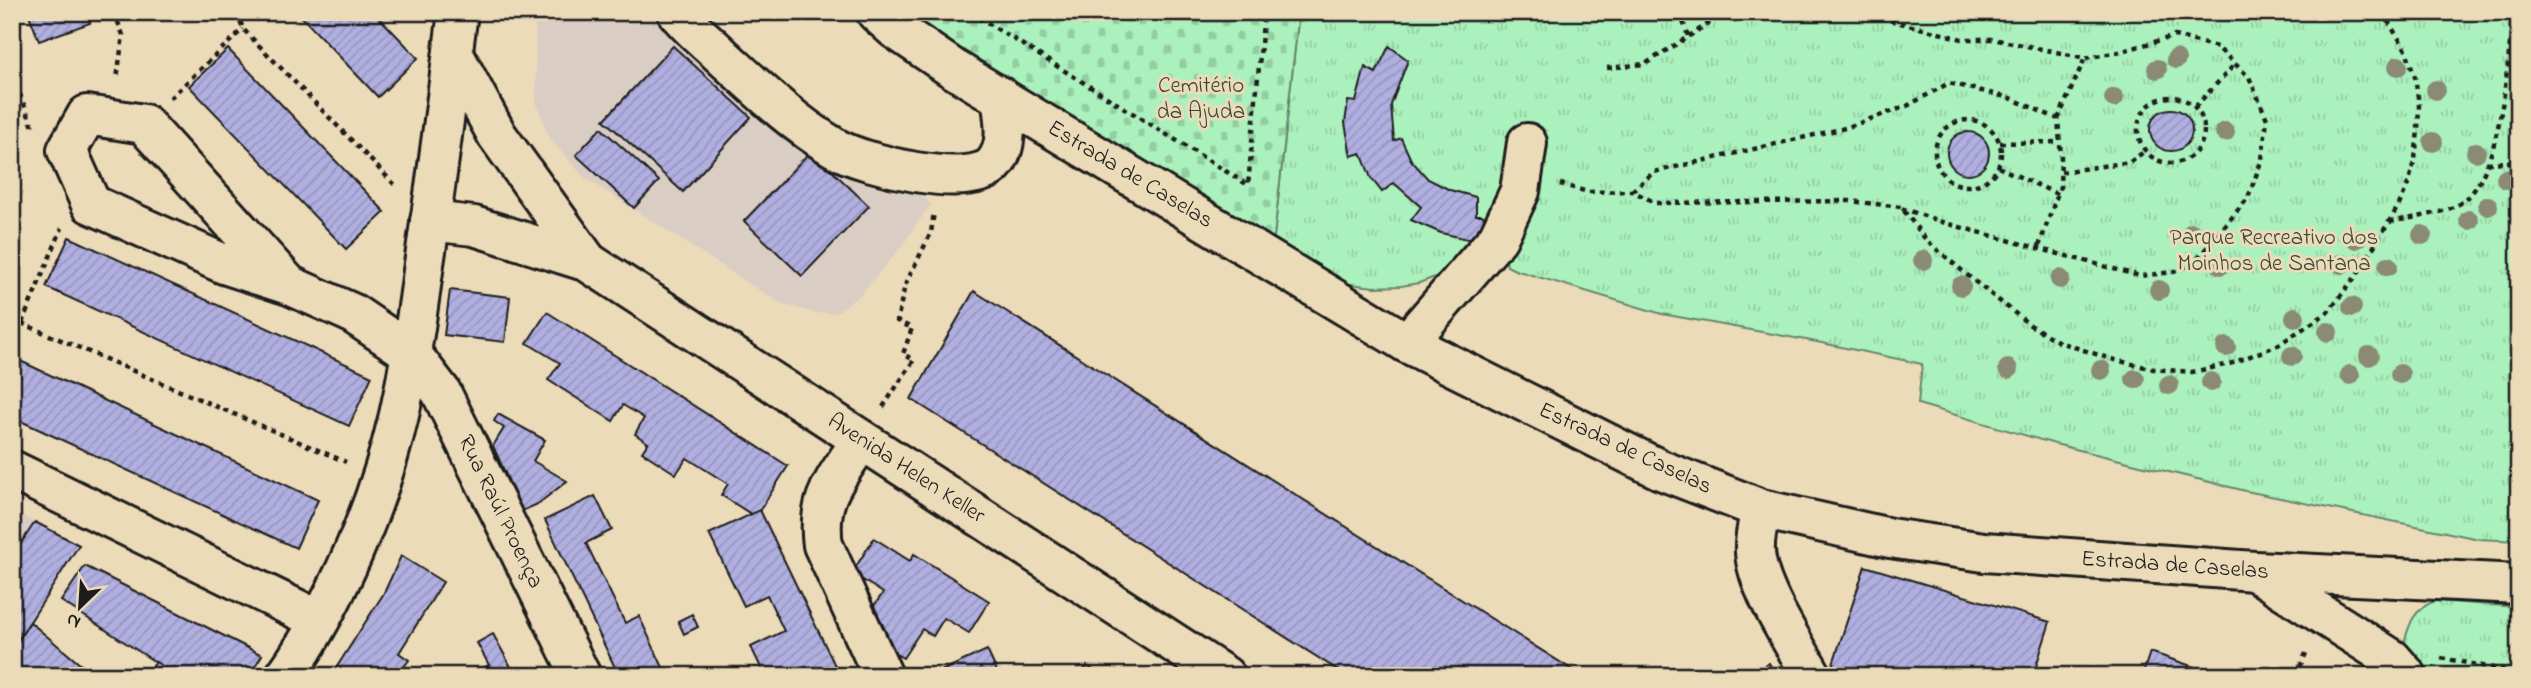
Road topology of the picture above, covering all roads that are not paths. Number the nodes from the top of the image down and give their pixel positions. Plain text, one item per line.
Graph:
1 (458, 12) edge
2 (677, 12) edge
3 (876, 12) edge
4 (453, 53) junction
5 (1001, 97) junction
6 (1525, 158) road end
7 (430, 221) junction
8 (588, 262) junction
9 (289, 285) junction
10 (1406, 343) junction
11 (411, 353) junction
12 (861, 440) junction
13 (12, 470) edge
14 (1761, 509) junction
15 (2255, 571) junction
16 (2519, 584) edge
17 (319, 620) junction
18 (2419, 666) edge
19 (285, 676) edge
20 (581, 676) edge
21 (883, 676) edge
22 (1225, 676) edge
23 (1812, 676) edge

1 - 4 street
2 - 5 street
3 - 5 street, Estrada de Caselas
4 - 7 street
4 - 8 street, Avenida Helen Keller
5 - 10 street, Estrada de Caselas
6 - 10 street
7 - 8 street, Avenida Helen Keller
7 - 11 street
8 - 12 street, Avenida Helen Keller
9 - 9 street, Rua Raúl Proença
9 - 11 street, Rua Raúl Proença
10 - 14 street, Estrada de Caselas
11 - 17 street
11 - 20 street, Rua Raúl Proença
12 - 21 street
12 - 22 street, Avenida Helen Keller
13 - 17 street
14 - 15 street, Estrada de Caselas
14 - 23 street
15 - 16 street, Estrada de Caselas
15 - 18 street
17 - 19 street

